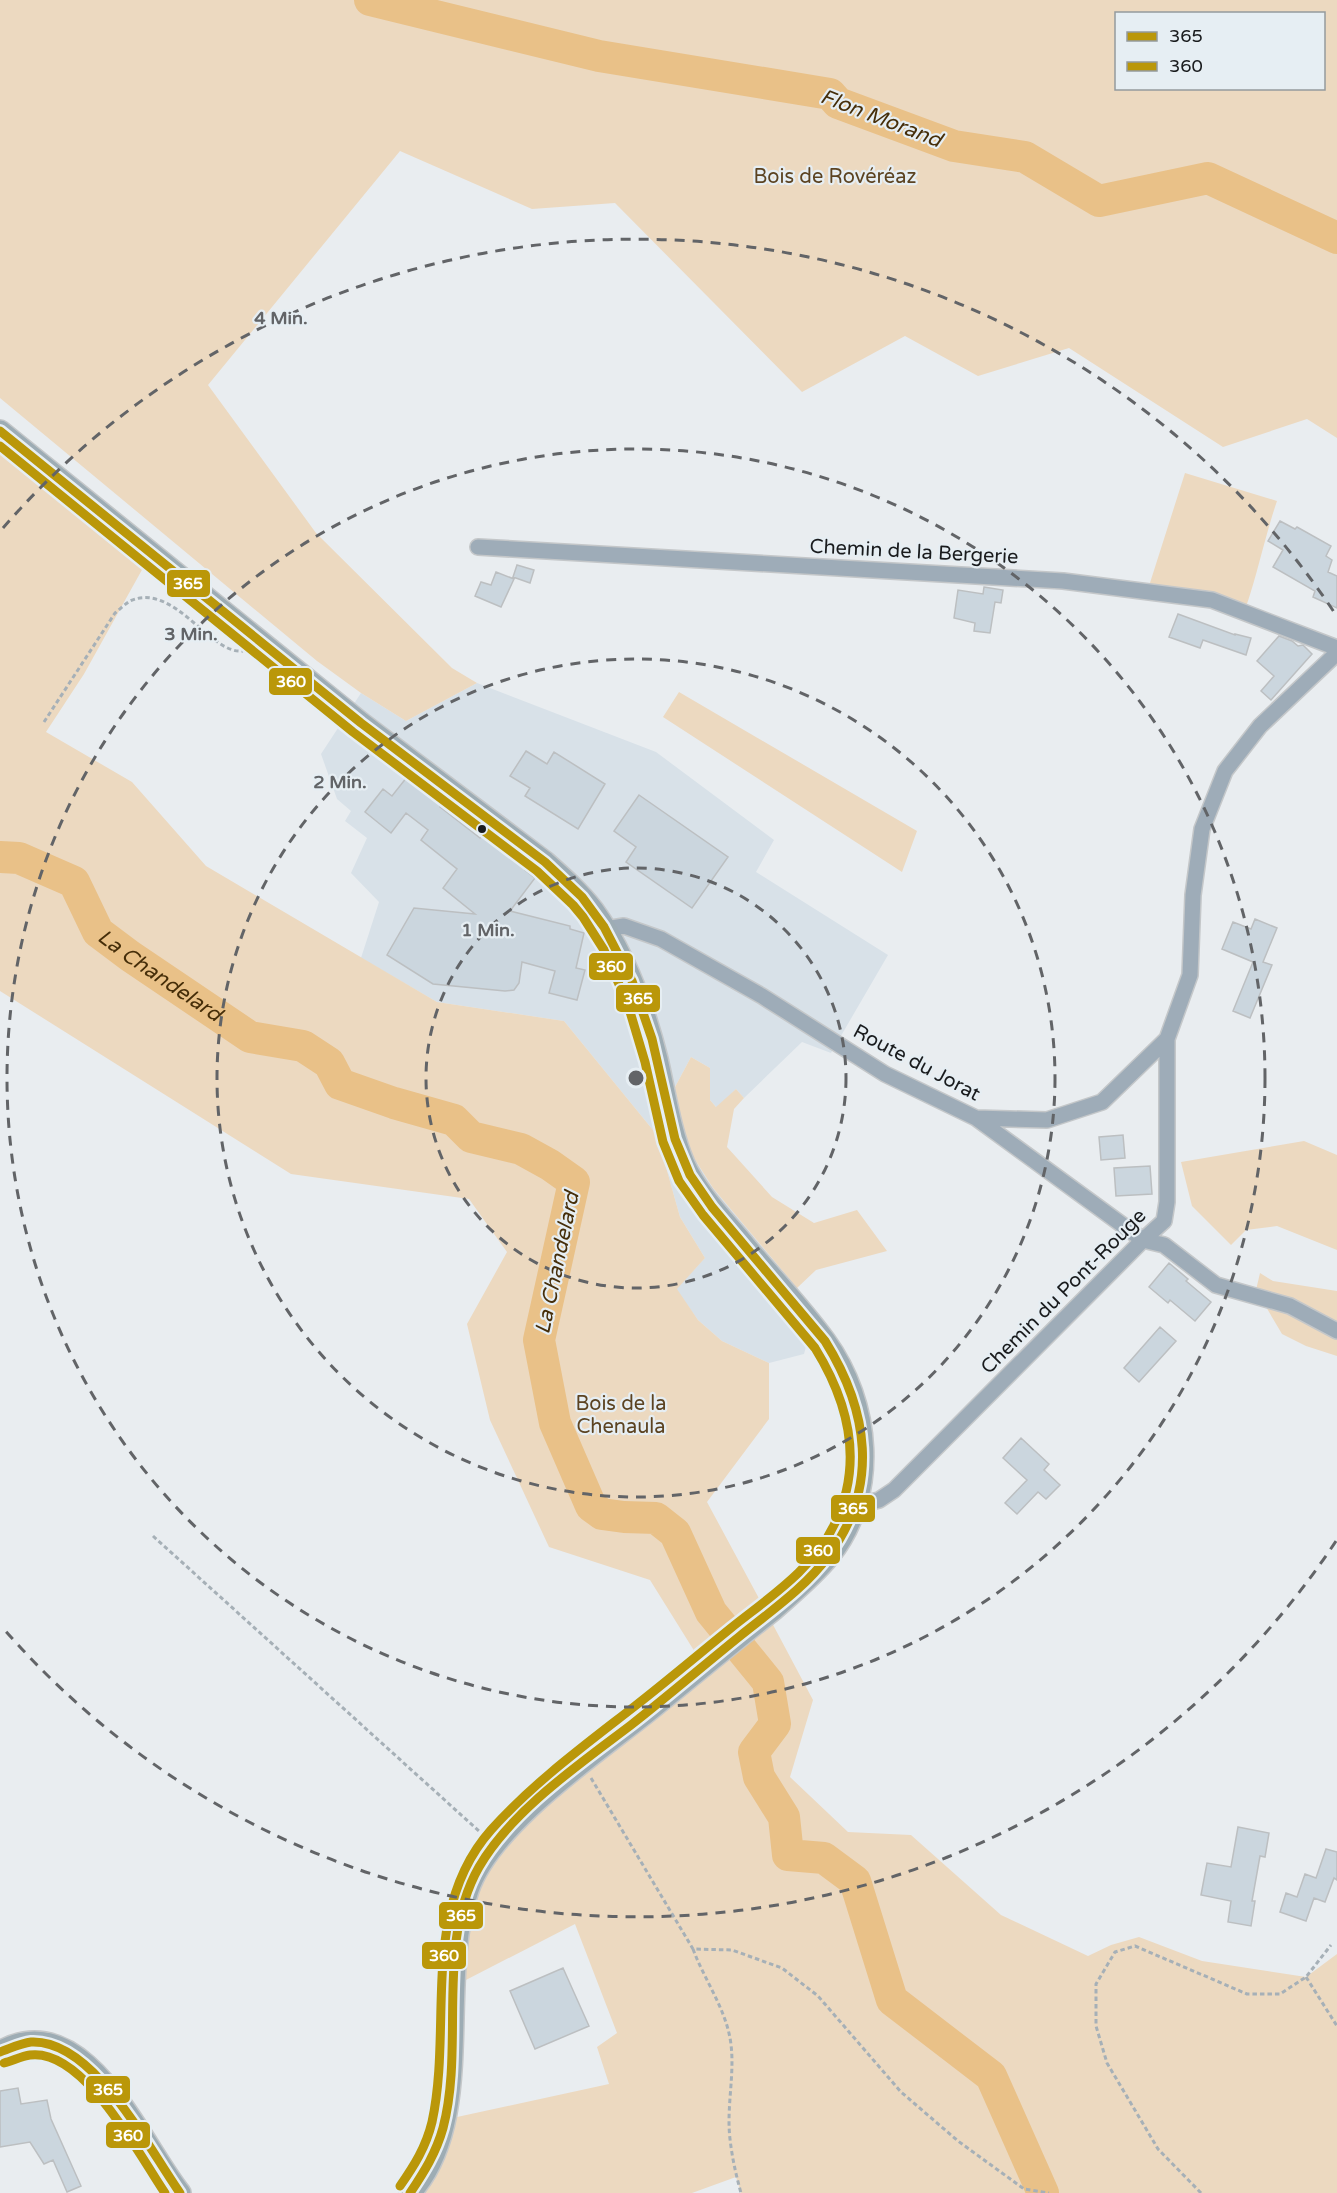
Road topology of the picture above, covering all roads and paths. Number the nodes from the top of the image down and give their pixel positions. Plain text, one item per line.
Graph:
1 (0, 431) edge
2 (478, 547) dead end
3 (259, 640) junction
4 (1337, 648) edge
5 (1337, 653) edge
6 (44, 722) dead end
7 (606, 929) junction
8 (1167, 1039) junction
9 (976, 1118) junction
10 (1143, 1240) junction
11 (1337, 1331) edge
12 (856, 1506) junction
13 (153, 1536) dead end
14 (583, 1763) junction
15 (494, 1845) junction
16 (1331, 1946) dead end
17 (693, 1948) junction
18 (1306, 1977) junction
19 (1337, 2026) edge
20 (0, 2052) edge
21 (180, 2193) edge
22 (410, 2193) edge
23 (741, 2193) edge
24 (1049, 2193) edge
25 (1201, 2193) edge

1 - 3 main road
2 - 4 street, Chemin de la Bergerie
3 - 6 path
3 - 7 main road
5 - 8 street, Route du Jorat
7 - 9 street, Route du Jorat
7 - 12 main road
8 - 9 street, Route du Jorat
8 - 10 street, Chemin du Pont-Rouge
9 - 10 street
10 - 11 street
10 - 12 street, Chemin du Pont-Rouge
12 - 14 main road
13 - 15 path
14 - 15 main road
14 - 17 path
15 - 22 main road
16 - 18 path
17 - 23 path
17 - 24 path
18 - 19 path
18 - 25 path
20 - 21 main road

